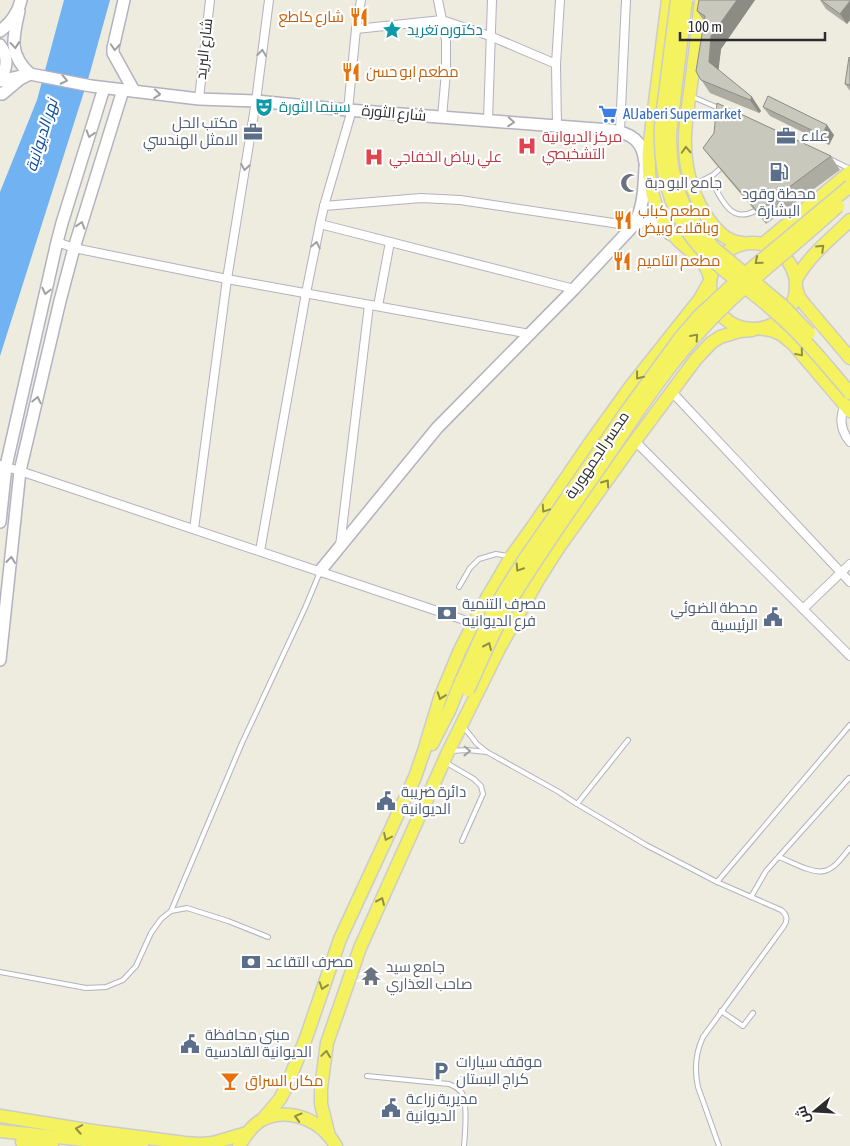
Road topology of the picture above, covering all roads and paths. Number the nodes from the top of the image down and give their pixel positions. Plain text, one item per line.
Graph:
1 (124, 0) edge
2 (210, 0) edge
3 (269, 0) edge
4 (361, 0) edge
5 (438, 0) edge
6 (492, 0) edge
7 (560, 0) edge
8 (626, 0) edge
9 (668, 0) edge
10 (677, 0) edge
11 (686, 0) edge
12 (701, 0) edge
13 (20, 6) edge
14 (442, 20) junction
15 (356, 30) junction
16 (0, 31) edge
17 (490, 36) junction
18 (0, 45) edge
19 (556, 64) junction
20 (34, 74) junction
21 (2, 77) edge
22 (104, 88) junction
23 (128, 91) junction
24 (690, 96) junction
25 (1, 99) edge
26 (199, 99) junction
27 (256, 101) junction
28 (350, 110) junction
29 (723, 110) edge
30 (442, 117) junction
31 (488, 121) junction
32 (557, 126) junction
33 (620, 131) junction
34 (649, 149) junction
35 (827, 158) edge
36 (728, 160) edge
37 (645, 166) junction
38 (845, 176) edge
39 (709, 177) junction
40 (650, 182) junction
41 (692, 186) junction
42 (850, 196) edge
43 (324, 206) junction
44 (755, 211) edge
45 (850, 220) edge
46 (320, 224) junction
47 (633, 226) junction
48 (57, 242) junction
49 (390, 242) junction
50 (679, 242) junction
51 (743, 244) junction
52 (763, 244) junction
53 (74, 248) junction
54 (227, 279) junction
55 (710, 280) junction
56 (796, 284) junction
57 (574, 290) junction
58 (306, 293) junction
59 (369, 305) junction
60 (378, 306) junction
61 (756, 329) junction
62 (530, 334) junction
63 (850, 358) edge
64 (850, 380) edge
65 (672, 392) junction
66 (850, 393) edge
67 (848, 408) edge
68 (635, 441) junction
69 (850, 442) edge
70 (3, 466) edge
71 (20, 471) junction
72 (0, 522) edge
73 (194, 529) junction
74 (340, 547) junction
75 (260, 551) junction
76 (511, 557) junction
77 (850, 564) edge
78 (320, 571) junction
79 (841, 573) junction
80 (850, 582) edge
81 (459, 587) dead end
82 (804, 608) junction
83 (473, 623) junction
84 (850, 656) edge
85 (0, 660) edge
86 (464, 688) junction
87 (461, 724) junction
88 (850, 725) edge
89 (628, 740) dead end
90 (487, 752) junction
91 (444, 760) junction
92 (415, 777) junction
93 (849, 778) dead end
94 (577, 804) junction
95 (462, 841) dead end
96 (850, 848) edge
97 (779, 857) junction
98 (717, 882) junction
99 (751, 897) junction
100 (171, 911) junction
101 (268, 937) dead end
102 (0, 972) edge
103 (722, 1012) junction
104 (753, 1013) dead end
105 (367, 1076) dead end
106 (0, 1116) edge
107 (263, 1119) junction
108 (0, 1131) edge
109 (247, 1133) junction
110 (0, 1140) edge
111 (332, 1141) edge
112 (209, 1145) edge
113 (52, 1146) edge
114 (138, 1146) edge
115 (240, 1146) edge
116 (464, 1146) edge
117 (720, 1146) edge

1 -> 23 main road
2 - 26 street, شارع البريد
27 -> 3 street
4 - 15 street
5 - 14 street
6 - 17 street
7 - 19 street
8 - 33 street
9 - 34 main road
10 - 66 main road, bridge
11 - 64 main road, bridge
12 - 24 main road
13 - 16 main road
13 -> 20 main road
14 - 15 street
14 - 17 street
14 - 30 street
15 - 28 street
17 - 19 street
17 - 31 street
18 - 21 main road
19 - 32 street
20 - 21 main road
20 -> 22 main road, شارع الثورة
20 - 25 main road
21 - 25 main road
22 - 23 main road, شارع الثورة
22 -> 48 main road
23 -> 26 main road, شارع الثورة
53 -> 23 main road
24 - 29 lane
41 -> 24 main road
26 - 27 main road, شارع الثورة
27 - 28 main road, شارع الثورة
27 -> 54 street
28 - 30 main road, شارع الثورة
28 - 43 street
30 - 31 main road, شارع الثورة
31 -> 32 main road, شارع الثورة
32 - 33 main road, شارع الثورة
33 - 37 main road, شارع الثورة
34 - 37 main road
34 - 40 main road
35 - 38 lane
36 - 39 lane
37 - 40 main road, شارع الثورة
37 - 47 main road
38 - 52 main road
38 -> 86 main road, مجسر الجمهورية, bridge
39 - 41 lane
39 - 44 lane
40 - 50 main road
41 - 51 main road
86 -> 42 main road, مجسر الجمهورية, bridge
43 - 46 street
43 - 47 street
56 -> 45 main road
46 - 49 street
58 -> 46 street
47 - 50 main road
47 - 57 main road
48 - 53 street
48 -> 70 main road
49 - 57 street
49 - 60 street
50 - 55 main road
51 - 52 main road
51 - 55 main road
52 - 56 main road
53 - 54 street
71 -> 53 main road
54 - 58 street
54 - 73 street
55 - 61 main road
55 -> 76 main road
56 - 61 main road
56 - 63 main road
57 - 62 main road
58 - 59 street
58 - 75 street
59 - 60 street
59 - 74 street
60 - 62 street
61 - 65 main road
61 -> 67 main road
62 - 74 main road
65 - 68 main road
65 - 79 street
67 - 69 street
68 - 82 street
87 -> 68 main road
70 - 71 street
70 - 72 main road
71 - 73 street
85 -> 71 main road
73 - 75 street
74 - 78 main road
75 - 78 street
76 - 81 lane
76 - 83 main road
77 - 79 street
78 - 83 street
78 - 100 lane
79 - 80 street
79 - 82 street
82 - 84 street
83 -> 92 main road
86 - 91 main road, مجسر الجمهورية
86 - 92 main road, مجسر الجمهورية
87 - 90 lane
87 - 91 main road
88 - 98 lane
89 - 94 lane
91 -> 90 lane
90 - 94 lane
91 - 95 lane
111 -> 91 main road
92 -> 107 main road
93 - 97 lane
94 - 98 lane
96 - 97 lane
97 - 99 lane
98 - 99 lane
99 - 103 lane
100 - 101 lane
100 - 102 lane
103 - 104 lane
103 - 117 lane
105 - 116 lane
112 -> 106 main road
107 - 109 main road
111 -> 107 main road
108 - 114 main road
109 - 112 main road
109 - 115 main road
110 - 113 main road

